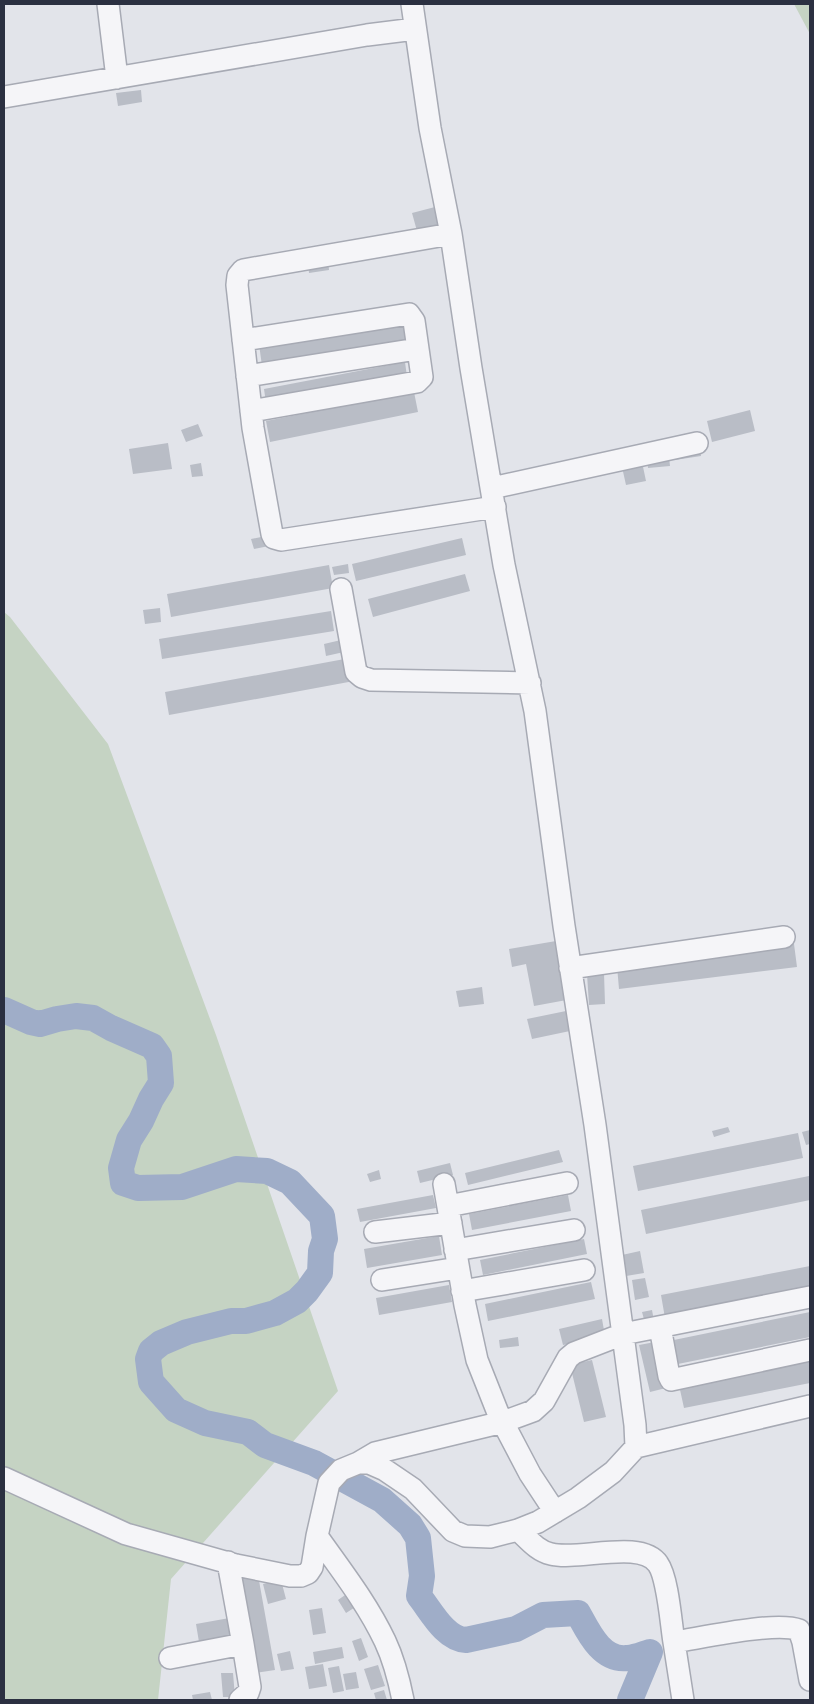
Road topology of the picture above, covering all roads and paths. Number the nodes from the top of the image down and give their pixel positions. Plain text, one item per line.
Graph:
1 (108, 4) edge
2 (412, 4) edge
3 (415, 29) junction
4 (117, 78) junction
5 (4, 97) edge
6 (451, 234) junction
7 (243, 340) junction
8 (417, 348) junction
9 (248, 376) junction
10 (251, 411) junction
11 (697, 443) dead end
12 (494, 498) junction
13 (341, 589) dead end
14 (530, 684) junction
15 (784, 937) dead end
16 (570, 968) junction
17 (444, 1184) dead end
18 (567, 1184) dead end
19 (450, 1214) junction
20 (574, 1230) dead end
21 (375, 1232) dead end
22 (457, 1259) junction
23 (584, 1270) dead end
24 (382, 1280) dead end
25 (462, 1291) junction
26 (810, 1297) edge
27 (660, 1327) junction
28 (623, 1334) junction
29 (810, 1350) edge
30 (810, 1406) edge
31 (503, 1422) junction
32 (636, 1447) junction
33 (343, 1472) junction
34 (4, 1478) edge
35 (555, 1512) junction
36 (518, 1530) junction
37 (317, 1536) junction
38 (228, 1562) junction
39 (674, 1642) junction
40 (243, 1644) junction
41 (170, 1658) dead end
42 (810, 1680) edge
43 (240, 1700) edge
44 (403, 1700) edge
45 (683, 1700) edge

1 - 4 street
2 - 3 street
3 - 4 street
3 - 6 street
4 - 5 street
6 - 7 street
6 - 12 street
7 - 8 street
7 - 9 street
8 - 9 street
8 - 10 street
9 - 10 street
10 - 12 street
11 - 12 street
12 - 14 street
13 - 14 street
14 - 16 street
15 - 16 street
16 - 28 street
17 - 19 street
18 - 19 street
19 - 21 street
19 - 22 street
20 - 22 street
22 - 24 street
22 - 25 street
23 - 25 street
25 - 31 street
26 - 27 street
27 - 28 street
27 - 29 street
28 - 31 street
28 - 32 street
30 - 32 street
31 - 33 street
31 - 35 street
32 - 35 street
33 - 36 street
33 - 37 street
34 - 38 street
35 - 36 street
36 - 39 street
37 - 38 street
37 - 44 street
38 - 40 street
39 - 42 street
39 - 45 street
40 - 41 street
40 - 43 street

